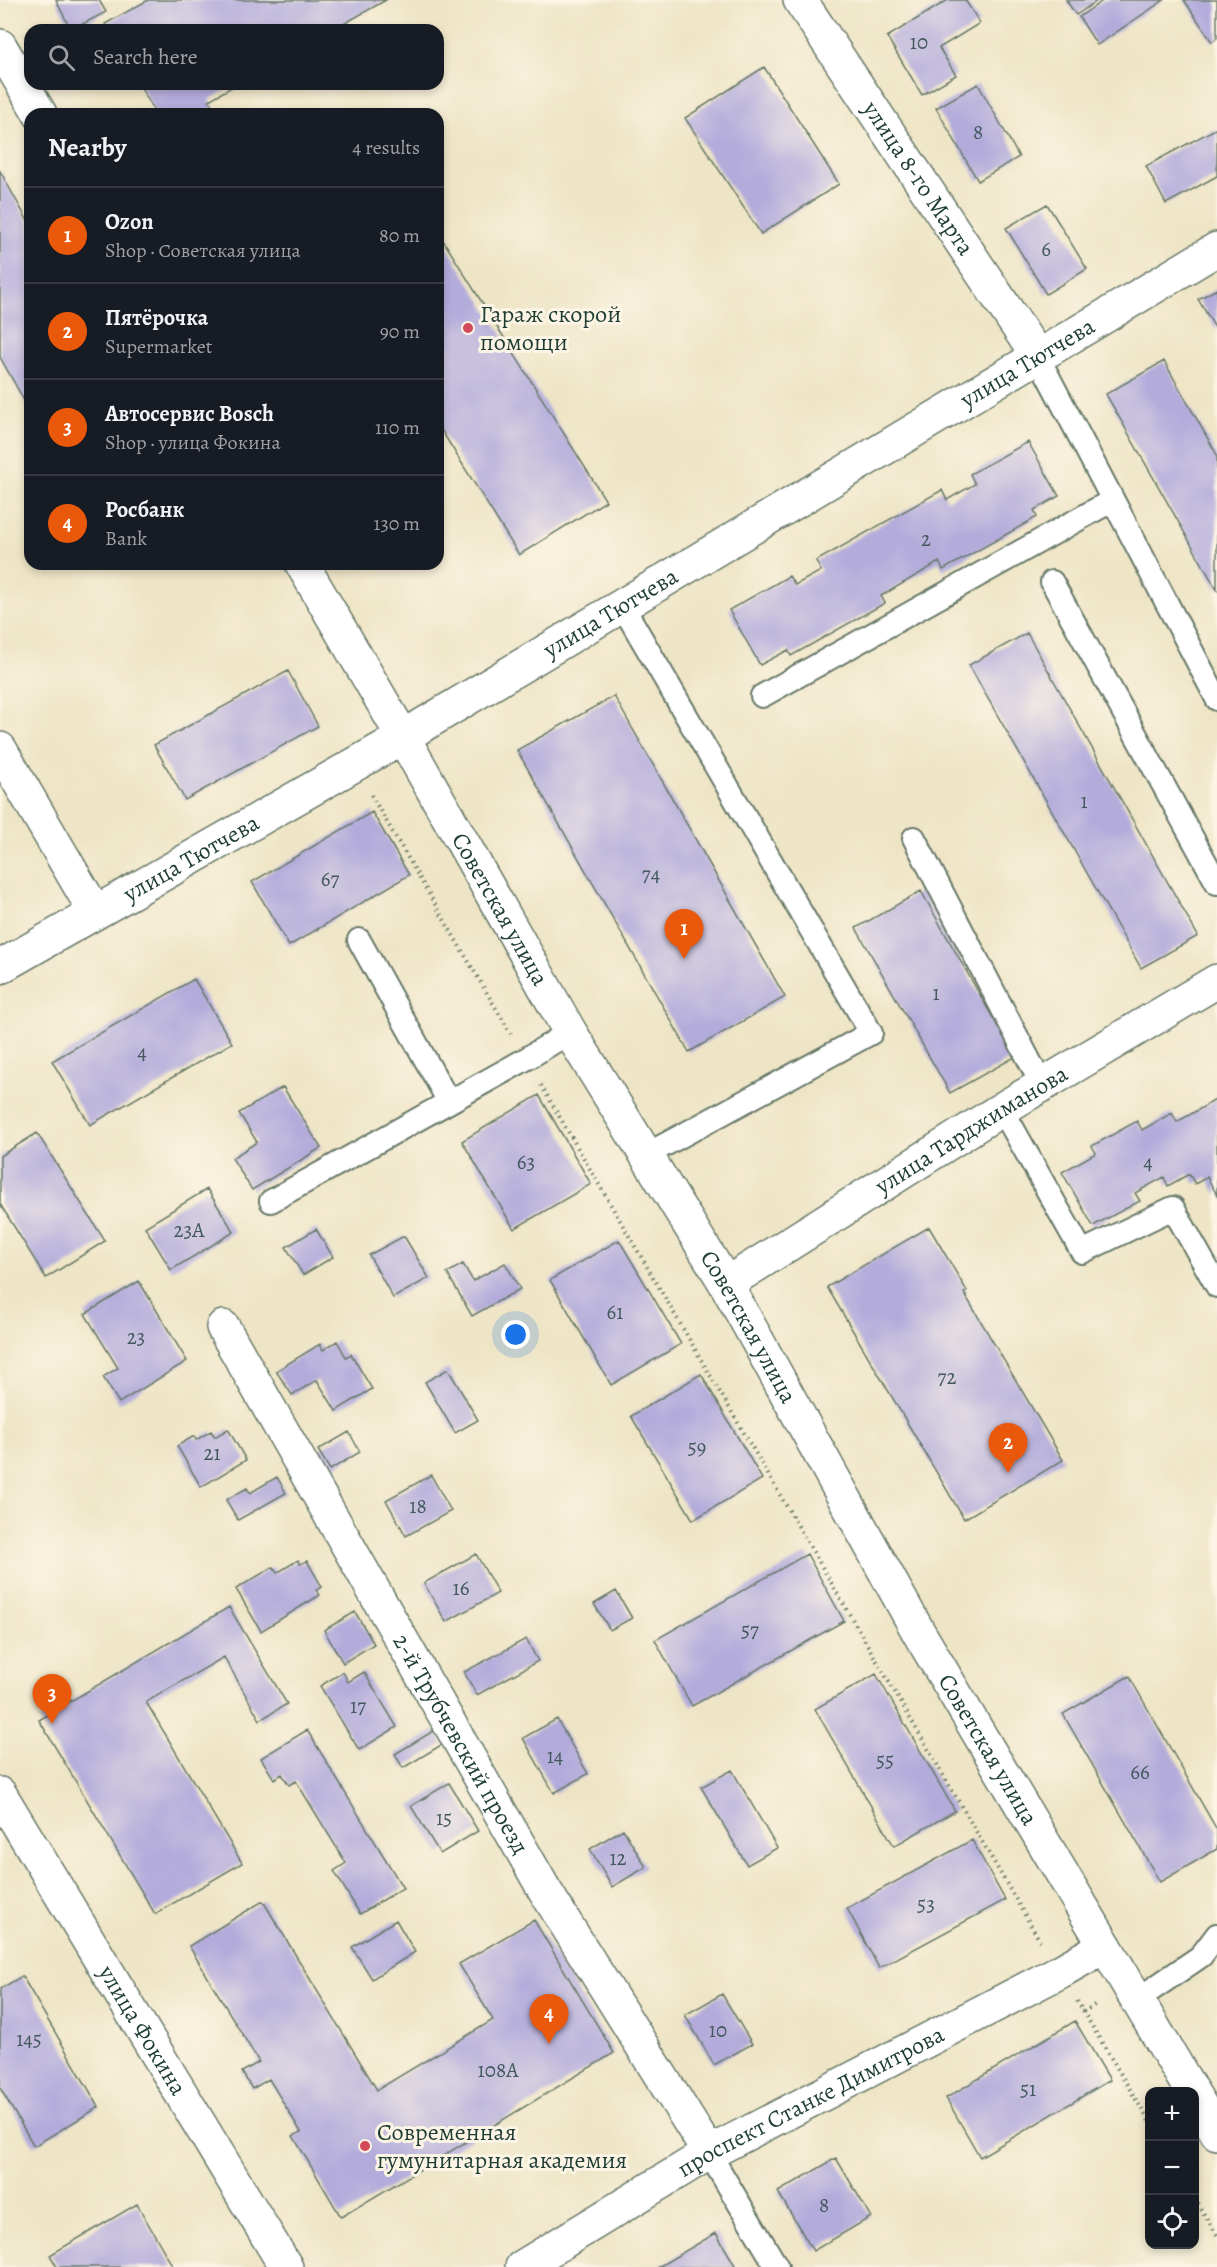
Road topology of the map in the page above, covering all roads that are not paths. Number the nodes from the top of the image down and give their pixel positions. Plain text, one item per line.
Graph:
1 (800, 0) edge
2 (0, 46) edge
3 (24, 87) edge
4 (26, 90) edge
5 (36, 108) edge
6 (1217, 249) edge
7 (1038, 357) junction
8 (1113, 500) junction
9 (306, 570) edge
10 (1052, 582) dead end
11 (622, 605) junction
12 (762, 696) dead end
13 (1217, 699) edge
14 (403, 737) junction
15 (0, 749) edge
16 (914, 838) dead end
17 (1217, 883) edge
18 (95, 912) junction
19 (359, 940) dead end
20 (3, 959) edge
21 (1217, 981) edge
22 (570, 1032) junction
23 (1042, 1085) junction
24 (449, 1102) junction
25 (1002, 1109) junction
26 (646, 1155) junction
27 (271, 1201) dead end
28 (726, 1284) junction
29 (1217, 1286) edge
30 (223, 1327) dead end
31 (0, 1794) edge
32 (1217, 1935) edge
33 (1105, 1946) junction
34 (1138, 1999) junction
35 (1189, 2087) edge
36 (1199, 2103) edge
37 (1217, 2133) edge
38 (709, 2153) junction
39 (286, 2267) edge
40 (522, 2267) edge
41 (777, 2267) edge

1 - 7 street, улица 8-го Марта
2 - 3 street
4 - 5 street
6 - 7 street, улица Тютчева
7 - 8 lane
7 - 11 street, улица Тютчева
8 - 12 lane
8 - 13 lane
9 - 14 street, Советская улица
10 - 17 lane
11 - 14 street, улица Тютчева
11 - 26 lane
14 - 18 street, улица Тютчева
14 - 22 street, Советская улица
15 - 18 street
16 - 23 lane
18 - 20 street, улица Тютчева
19 - 24 lane
21 - 23 street, улица Тарджиманова
22 - 24 lane
22 - 26 street, Советская улица
23 - 25 street, улица Тарджиманова
24 - 27 lane
25 - 28 street, улица Тарджиманова
25 - 29 lane
26 - 28 street, Советская улица
28 - 33 street, Советская улица
30 - 38 street, 2-й Трубчевский проезд
31 - 39 street, улица Фокина
32 - 34 lane
33 - 34 street, Советская улица
33 - 38 street, проспект Станке Димитрова
34 - 35 street, Советская улица
36 - 37 street, Советская улица
38 - 40 street, проспект Станке Димитрова
38 - 41 lane

